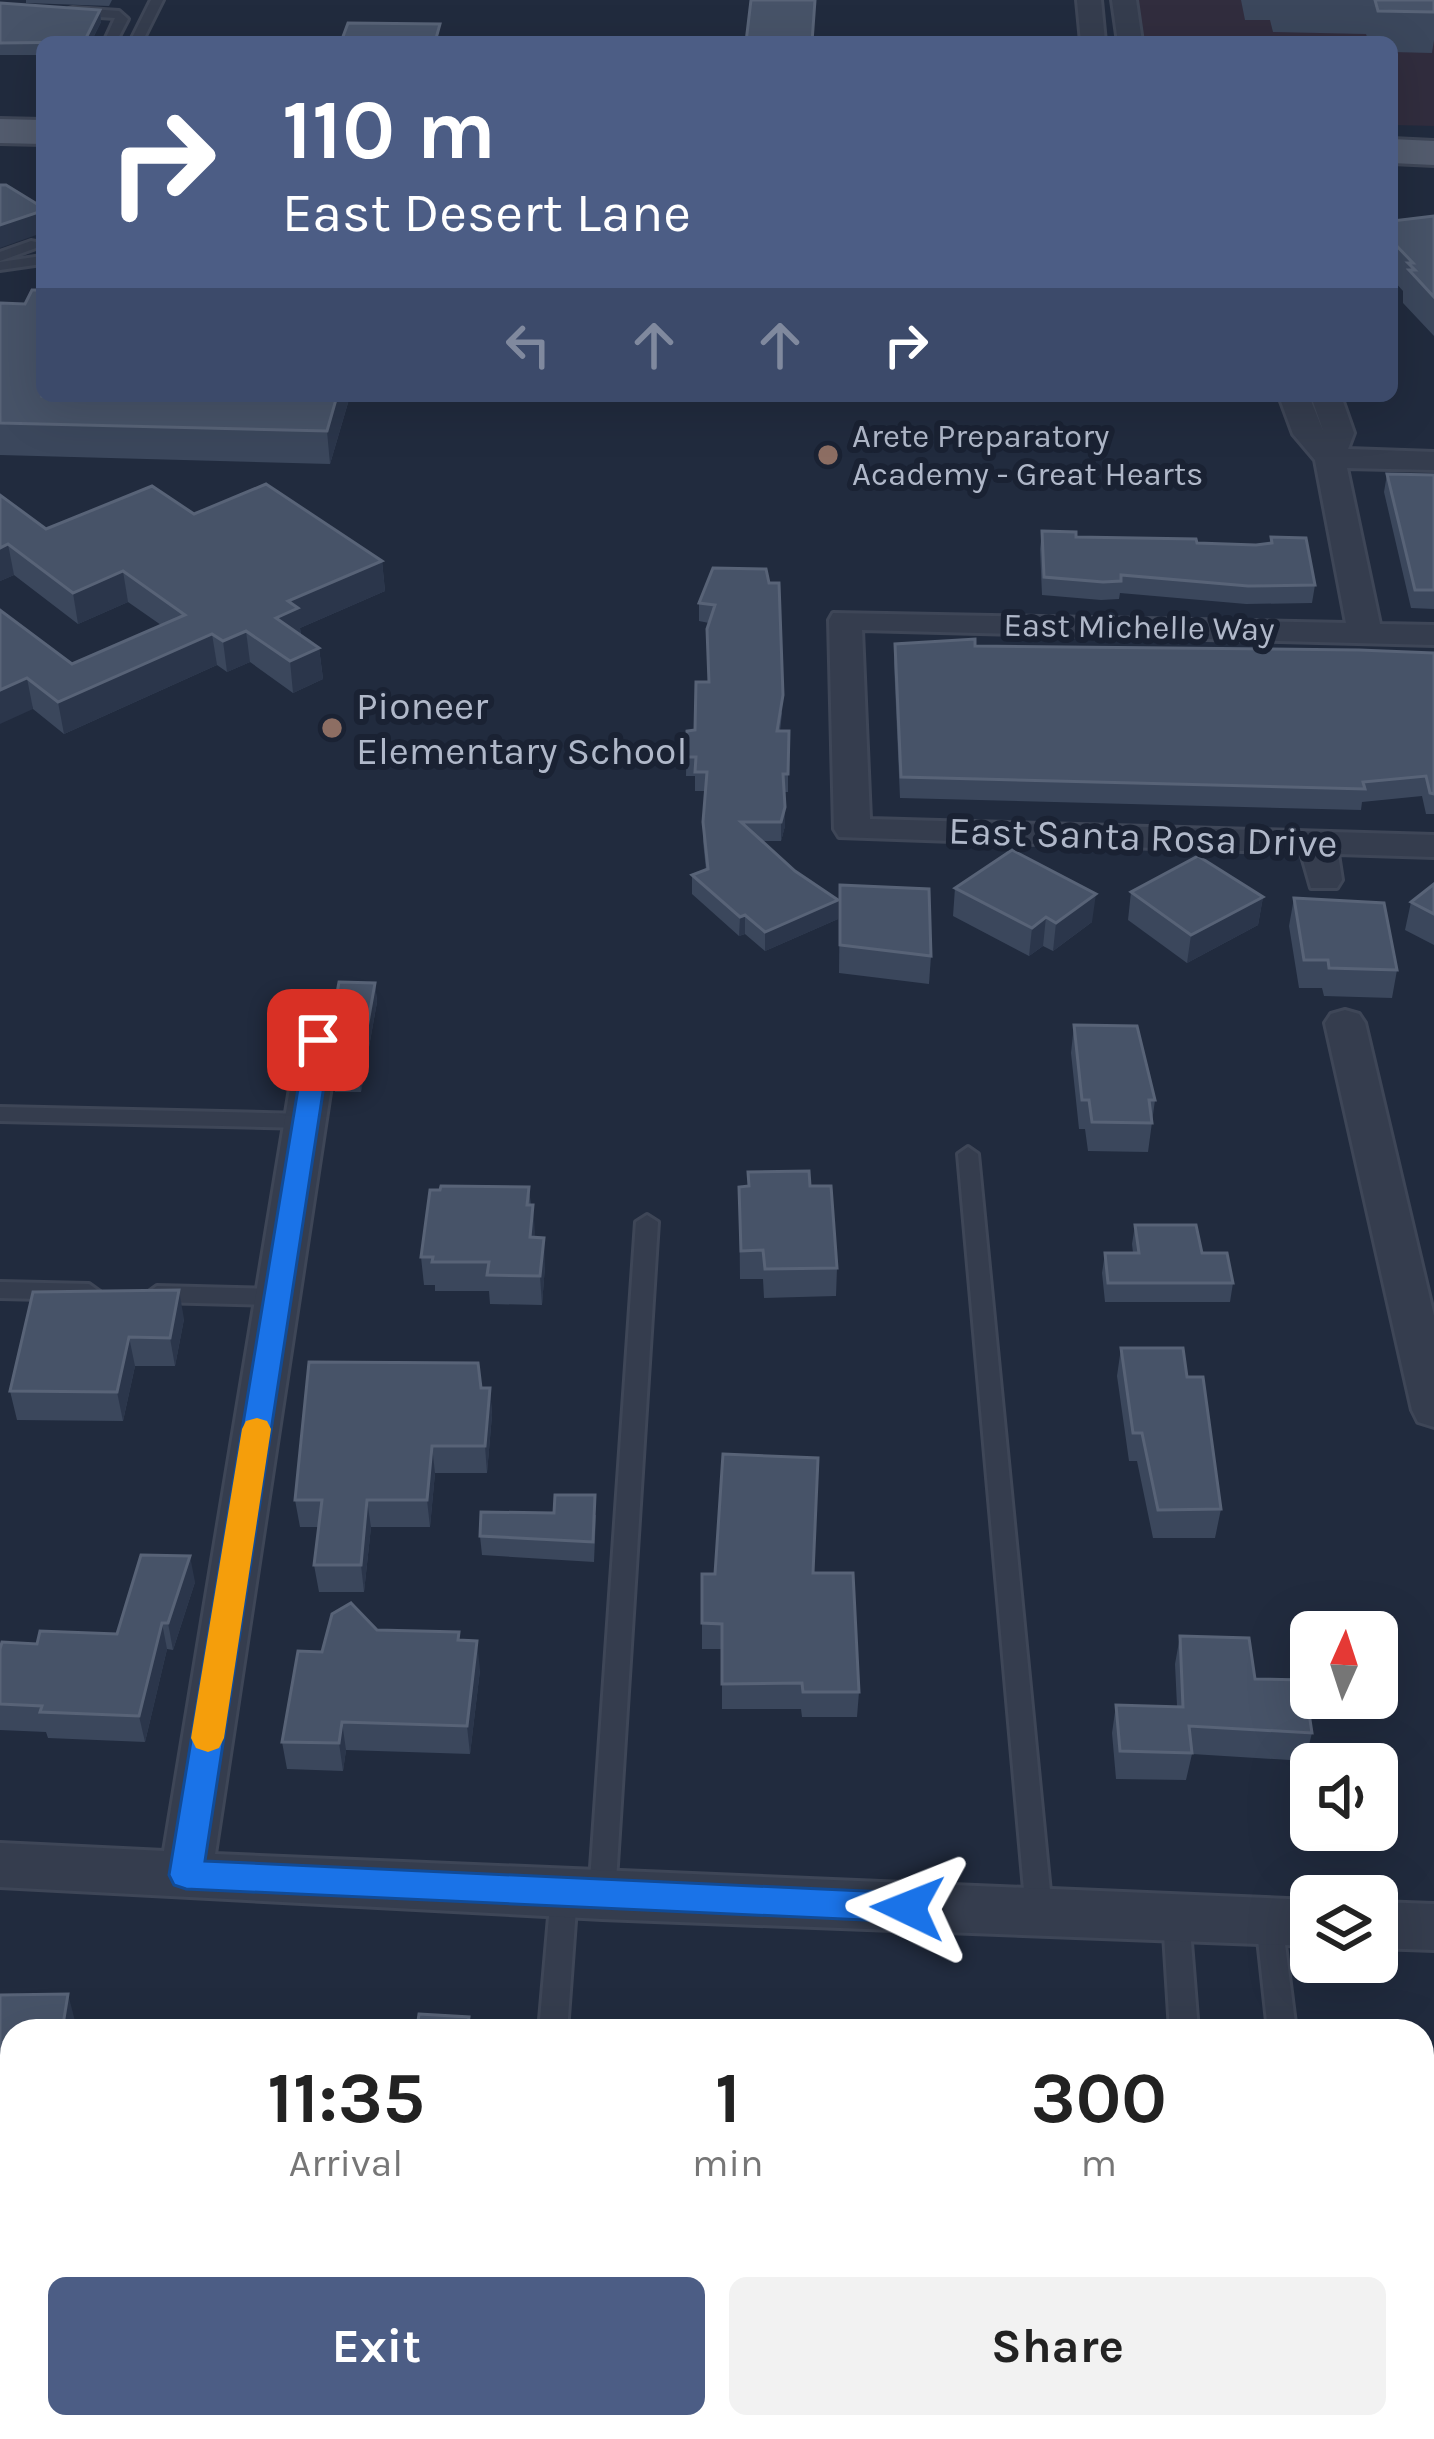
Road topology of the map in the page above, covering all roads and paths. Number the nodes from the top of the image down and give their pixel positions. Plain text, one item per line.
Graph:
1 (157, 0) edge
2 (1089, 0) edge
3 (1124, 0) edge
4 (68, 12) edge
5 (113, 36) edge
6 (139, 36) edge
7 (1093, 36) edge
8 (1129, 36) edge
9 (0, 111) edge
10 (36, 112) edge
11 (0, 131) edge
12 (36, 132) edge
13 (1398, 152) edge
14 (1434, 152) edge
15 (34, 249) edge
16 (0, 259) edge
17 (1296, 402) edge
18 (1328, 402) edge
19 (1330, 458) junction
20 (1434, 461) edge
21 (1365, 633) junction
22 (1434, 635) edge
23 (852, 829) joint
24 (1318, 843) junction
25 (1434, 846) edge
26 (1324, 880) dead end
27 (1345, 1023) dead end
28 (318, 1040) dead end
29 (0, 1114) edge
30 (306, 1121) junction
31 (968, 1154) dead end
32 (646, 1222) dead end
33 (0, 1290) edge
34 (278, 1298) junction
35 (1434, 1410) edge
36 (0, 1864) edge
37 (186, 1875) junction
38 (583, 1895) junction
39 (1039, 1912) junction
40 (1177, 1918) junction
41 (1290, 1922) edge
42 (1398, 1926) edge
43 (1434, 1927) edge
44 (556, 2019) edge
45 (1183, 2019) edge
46 (1283, 2019) edge

1 - 6 lane
2 - 7 street
3 - 8 street
4 - 5 lane
9 - 10 main road
11 - 12 main road
13 - 14 main road
15 - 16 lane
15 - 16 lane
17 - 19 street
18 - 19 street
19 - 20 street
19 - 21 street
21 - 22 street, East Michelle Way
21 - 23 street, East Michelle Way
23 - 24 street, East Santa Rosa Drive
24 - 25 street, East Santa Rosa Drive
24 - 26 street
27 - 35 street
28 - 30 street
29 - 30 lane
30 - 34 street
31 - 39 lane
32 - 38 lane
33 - 34 lane
34 - 37 street
36 - 37 street
37 - 38 street
38 - 39 street
38 - 44 lane
39 - 40 street
40 - 41 street
40 - 45 lane
41 - 46 lane
42 - 43 street

